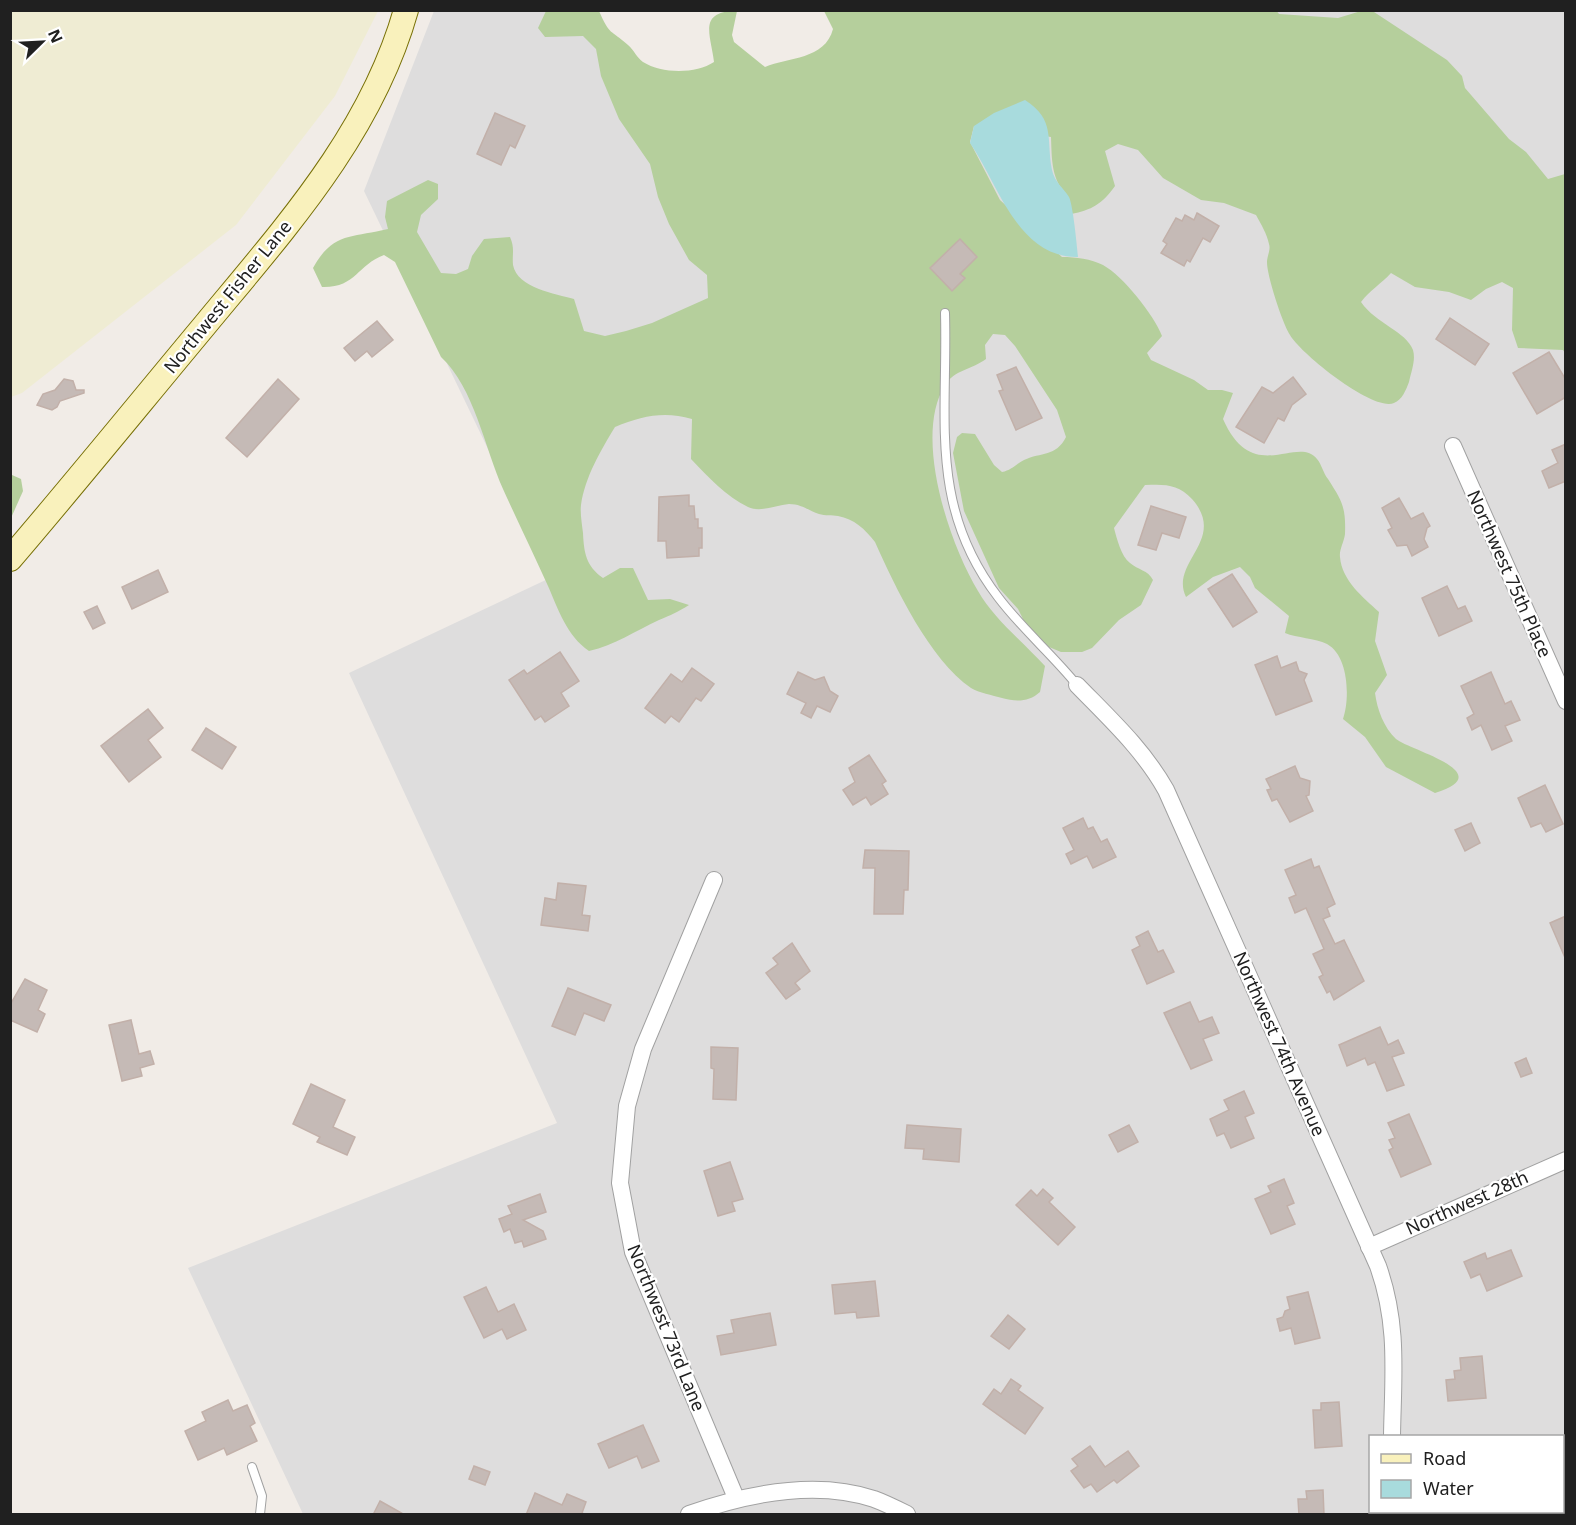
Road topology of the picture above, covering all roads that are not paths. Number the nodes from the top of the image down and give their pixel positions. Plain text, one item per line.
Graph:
1 (406, 10) edge
2 (945, 313) dead end
3 (1453, 446) dead end
4 (10, 559) edge
5 (1077, 685) joint
6 (1566, 701) edge
7 (714, 880) dead end
8 (1566, 1160) edge
9 (1369, 1246) junction
10 (1392, 1435) edge
11 (252, 1467) dead end
12 (736, 1498) junction
13 (260, 1515) edge
14 (689, 1515) edge
15 (908, 1515) edge

1 - 4 street, Northwest Fisher Lane
2 - 5 lane
3 - 6 street, Northwest 75th Place
5 - 9 street, Northwest 74th Avenue
7 - 12 street, Northwest 73rd Lane
8 - 9 street, Northwest 28th
9 - 10 street, Northwest 74th Avenue
11 - 13 lane
12 - 14 street
12 - 15 street

